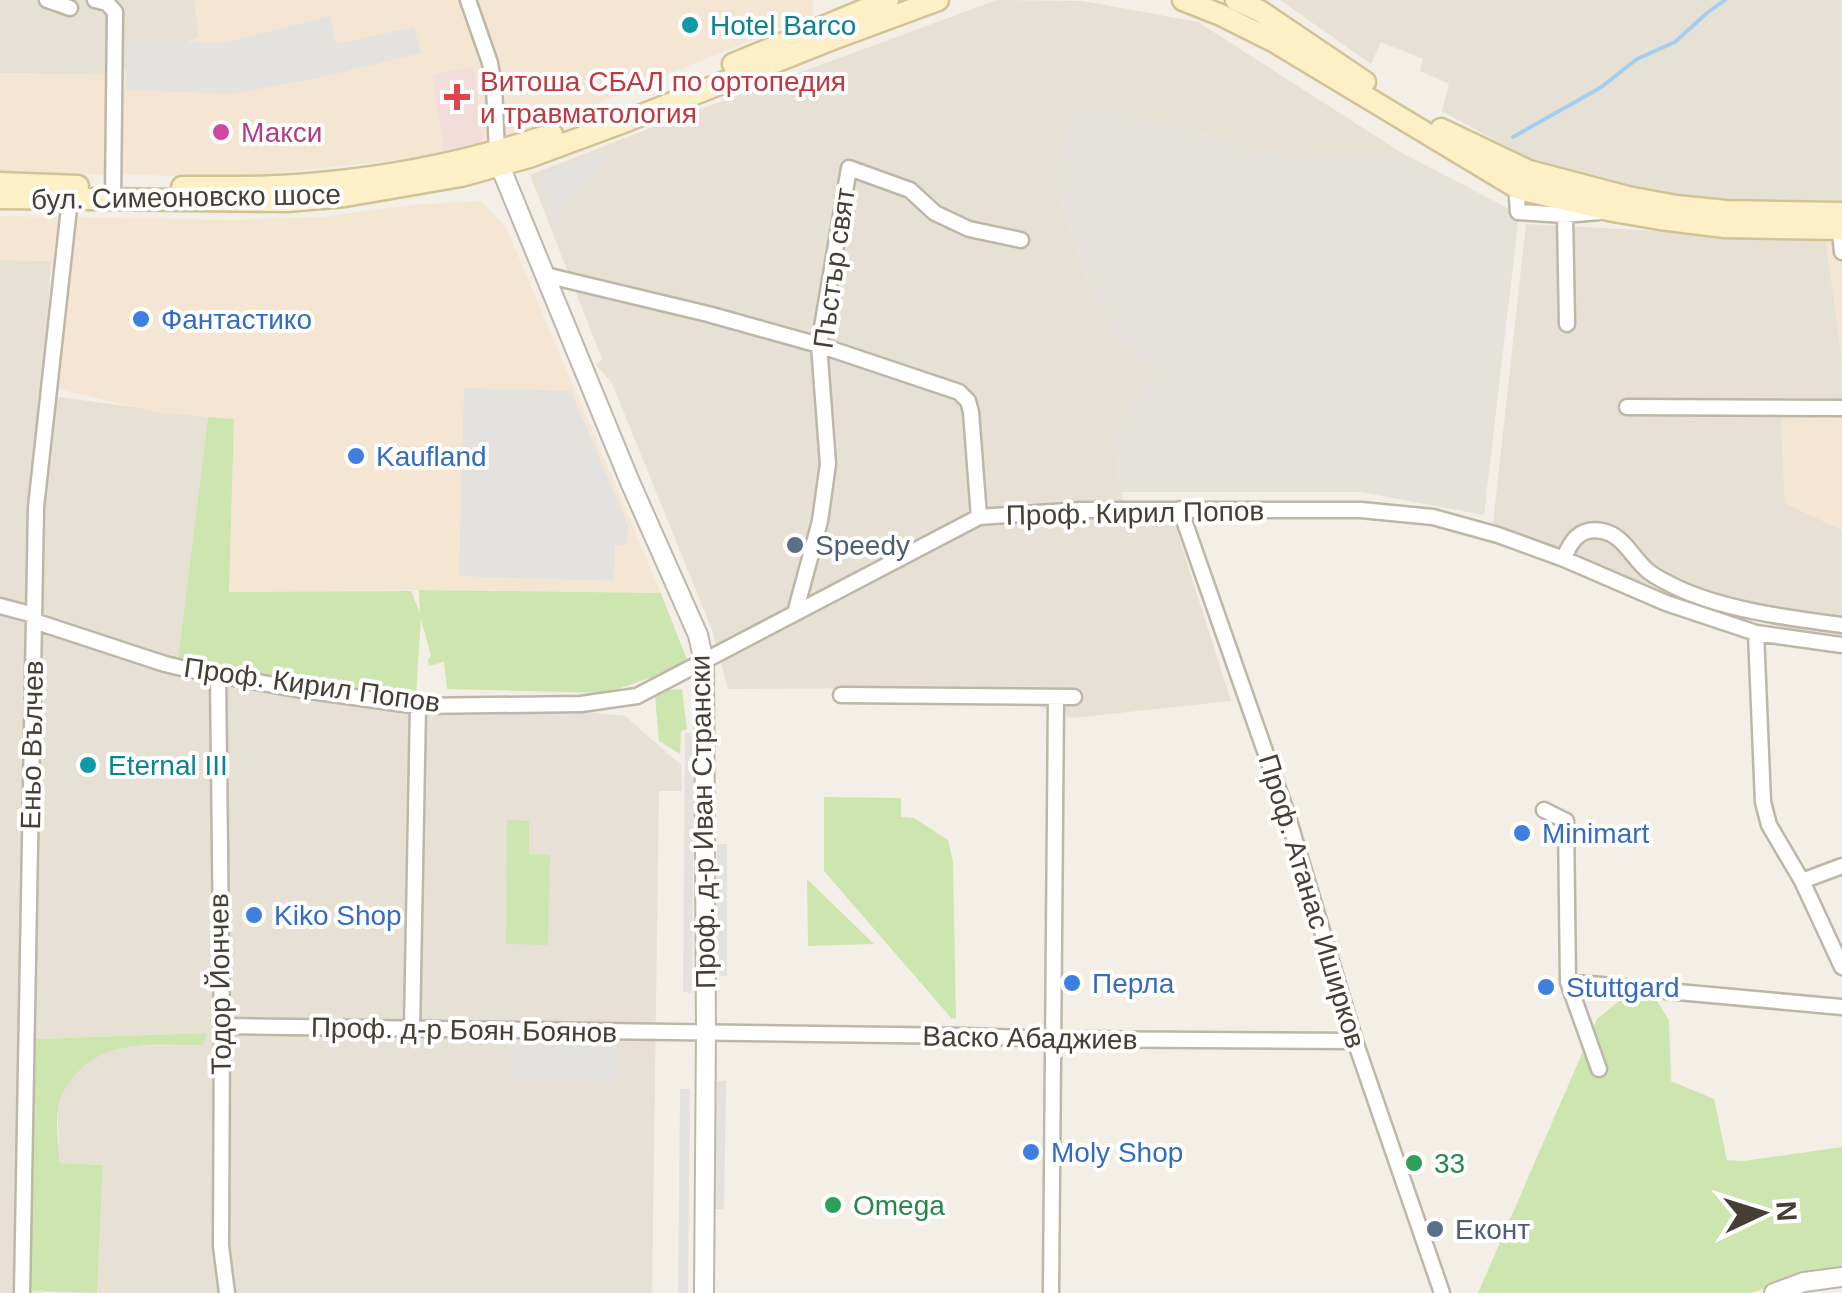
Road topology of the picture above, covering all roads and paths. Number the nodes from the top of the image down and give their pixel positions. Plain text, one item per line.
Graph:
1 (47, 0) edge
2 (95, 0) edge
3 (468, 0) edge
4 (888, 0) edge
5 (938, 0) edge
6 (1183, 0) edge
7 (1228, 5) edge
8 (70, 8) dead end
9 (498, 159) junction
10 (1524, 180) junction
11 (0, 183) edge
12 (113, 193) junction
13 (0, 198) edge
14 (70, 199) junction
15 (1614, 212) junction
16 (1565, 215) junction
17 (1840, 221) edge
18 (1021, 240) dead end
19 (1842, 252) edge
20 (544, 274) junction
21 (1567, 324) dead end
22 (819, 345) junction
23 (1628, 406) dead end
24 (1842, 408) edge
25 (1180, 509) junction
26 (979, 517) junction
27 (1564, 559) junction
28 (0, 606) edge
29 (795, 612) junction
30 (34, 618) junction
31 (1842, 626) edge
32 (1756, 634) junction
33 (1842, 645) edge
34 (704, 662) junction
35 (218, 675) junction
36 (841, 694) dead end
37 (1056, 697) junction
38 (1074, 697) dead end
39 (418, 706) junction
40 (1544, 810) dead end
41 (1842, 866) edge
42 (1802, 881) junction
43 (1842, 967) edge
44 (1568, 982) junction
45 (1842, 1008) edge
46 (222, 1026) junction
47 (412, 1029) junction
48 (706, 1033) junction
49 (1053, 1039) junction
50 (1354, 1041) junction
51 (1599, 1069) dead end
52 (1842, 1276) edge
53 (22, 1293) edge
54 (227, 1293) edge
55 (704, 1293) edge
56 (1051, 1293) edge
57 (1442, 1293) edge
58 (1774, 1293) edge

1 - 8 street
2 - 12 street
3 - 9 street
4 - 9 main road, бул. Симеоновско шосе
5 - 9 main road, бул. Симеоновско шосе
6 - 7 main road
7 - 10 main road
9 - 12 main road, бул. Симеоновско шосе
9 - 20 street, Проф. д-р Иван Странски
10 - 15 main road
10 - 16 street
10 - 17 main road
11 - 12 main road, бул. Симеоновско шосе
12 - 14 main road, бул. Симеоновско шосе
13 - 14 main road, бул. Симеоновско шосе
14 - 30 street, Еньо Вълчев
15 - 16 street
15 - 17 main road
16 - 21 street
17 - 19 street
18 - 22 street, Пъстър свят
20 - 22 street
20 - 34 street, Проф. д-р Иван Странски
22 - 26 street
22 - 29 street, Пъстър свят
23 - 24 street
25 - 26 street, Проф. Кирил Попов
25 - 27 street, Проф. Кирил Попов
25 - 50 street, Проф. Атанас Иширков
26 - 29 street, Проф. Кирил Попов
27 - 31 street
27 - 32 street, Проф. Кирил Попов
28 - 30 street, Проф. Кирил Попов
29 - 34 street, Проф. Кирил Попов
30 - 35 street, Проф. Кирил Попов
30 - 53 street, Еньо Вълчев
32 - 33 street, Проф. Кирил Попов
32 - 42 street
34 - 39 street, Проф. Кирил Попов
34 - 48 street, Проф. д-р Иван Странски
35 - 39 street, Проф. Кирил Попов
35 - 46 street, Тодор Йончев
36 - 37 street
37 - 38 street
37 - 49 street
39 - 47 street
40 - 44 street
41 - 42 street
42 - 43 street
44 - 45 street
44 - 51 street
46 - 47 street, Проф. д-р Боян Боянов
46 - 54 street, Тодор Йончев
47 - 48 street, Проф. д-р Боян Боянов
48 - 49 street, Васко Абаджиев
48 - 55 street, Проф. д-р Иван Странски
49 - 50 street, Васко Абаджиев
49 - 56 street
50 - 57 street, Проф. Атанас Иширков
52 - 58 street

